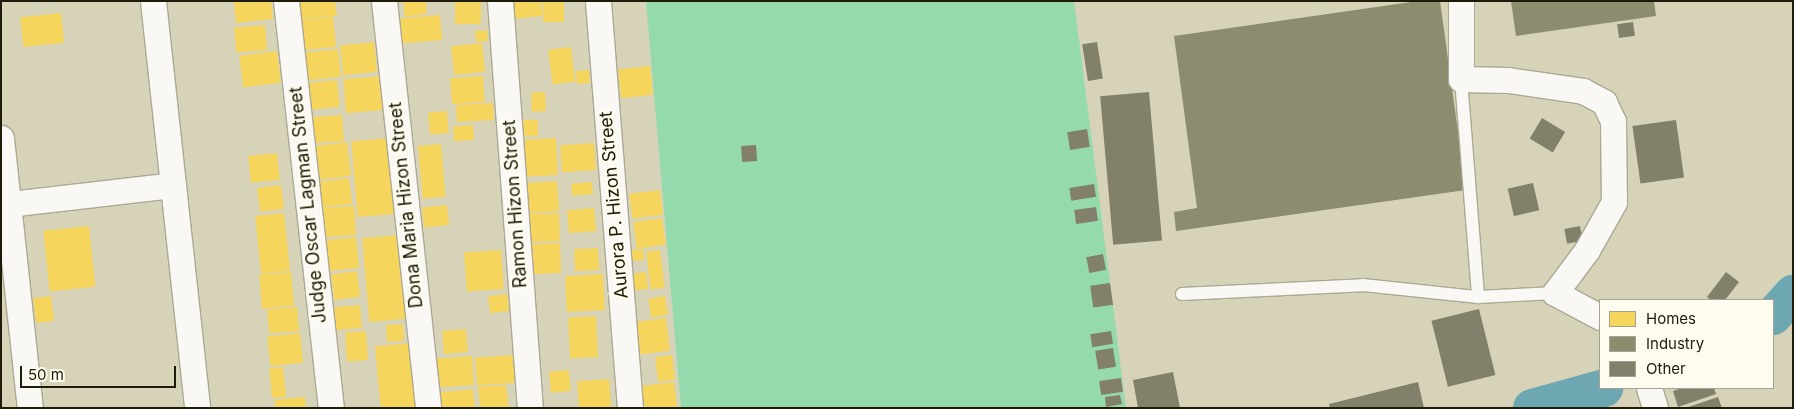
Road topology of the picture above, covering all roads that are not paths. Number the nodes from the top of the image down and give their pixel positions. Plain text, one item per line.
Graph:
1 (153, 1) edge
2 (286, 1) edge
3 (384, 1) edge
4 (500, 1) edge
5 (598, 1) edge
6 (1461, 1) edge
7 (1461, 78) junction
8 (1, 138) edge
9 (173, 186) junction
10 (5, 205) edge
11 (1555, 293) junction
12 (1182, 294) dead end
13 (1478, 297) junction
14 (1599, 316) edge
15 (1649, 389) edge
16 (30, 408) edge
17 (196, 408) edge
18 (331, 408) edge
19 (428, 408) edge
20 (530, 408) edge
21 (630, 408) edge
22 (1655, 408) edge

1 - 9 street
2 - 18 street, Judge Oscar Lagman Street
3 - 19 street, Dona Maria Hizon Street
4 - 20 street, Ramon Hizon Street
5 - 21 street, Aurora P. Hizon Street
6 - 7 street
7 - 11 street
7 - 13 lane
8 - 10 street
9 - 10 street
9 - 17 street
10 - 16 street
11 - 13 lane
11 - 14 street
12 - 13 lane
15 - 22 street

